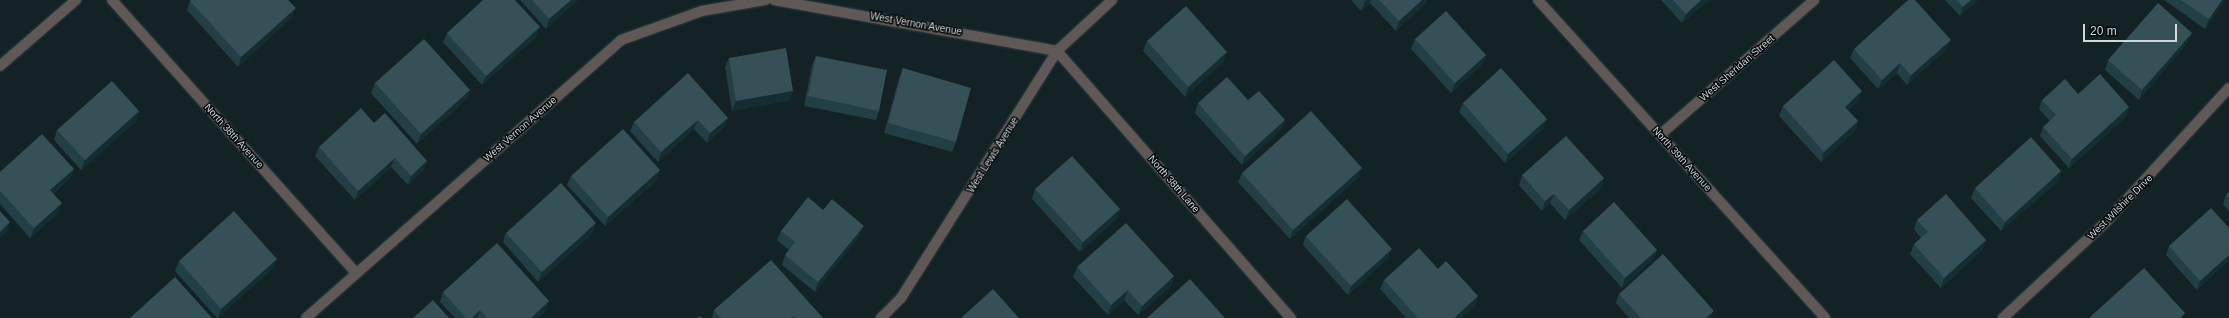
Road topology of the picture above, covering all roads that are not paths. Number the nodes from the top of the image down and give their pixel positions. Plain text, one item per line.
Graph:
1 (76, 0) edge
2 (112, 0) edge
3 (766, 0) edge
4 (774, 0) edge
5 (1112, 0) edge
6 (1538, 0) edge
7 (1814, 0) edge
8 (1057, 51) junction
9 (0, 66) edge
10 (2229, 88) edge
11 (1660, 136) junction
12 (356, 273) junction
13 (306, 318) edge
14 (881, 318) edge
15 (1291, 318) edge
16 (1825, 318) edge
17 (2003, 318) edge

1 - 9 street
2 - 12 street, North 38th Avenue
3 - 12 street, West Vernon Avenue
4 - 8 street, West Vernon Avenue
5 - 8 street, West Lewis Avenue
6 - 11 street, North 39th Avenue
7 - 11 street, West Sheridan Street
8 - 14 street, West Lewis Avenue
8 - 15 street, North 38th Lane
10 - 17 street, West Wilshire Drive
11 - 16 street, North 39th Avenue
12 - 13 street, West Vernon Avenue

